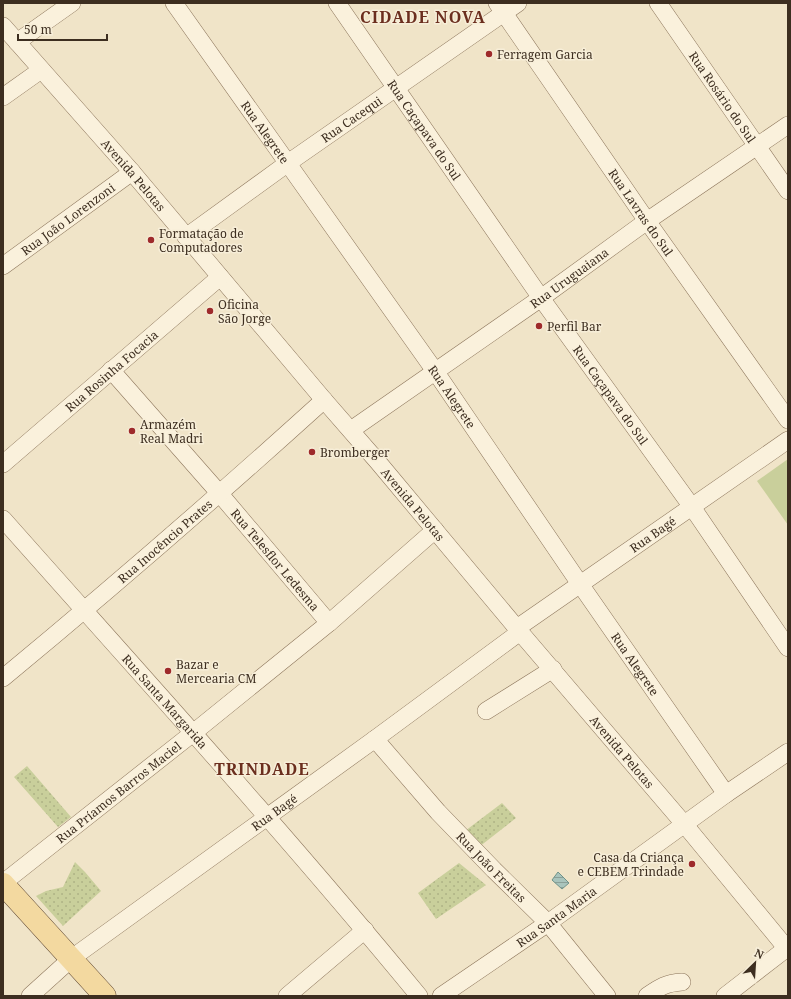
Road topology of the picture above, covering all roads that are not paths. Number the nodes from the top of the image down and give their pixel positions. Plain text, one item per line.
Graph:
1 (72, 3) edge
2 (174, 3) edge
3 (337, 3) edge
4 (518, 3) edge
5 (658, 3) edge
6 (501, 8) edge
7 (3, 26) edge
8 (17, 42) junction
9 (41, 70) junction
10 (396, 89) junction
11 (3, 97) edge
12 (788, 125) edge
13 (757, 147) junction
14 (288, 163) junction
15 (132, 172) junction
16 (788, 191) edge
17 (648, 221) junction
18 (186, 237) junction
19 (3, 266) edge
20 (220, 277) junction
21 (541, 298) junction
22 (111, 370) junction
23 (435, 371) junction
24 (324, 400) junction
25 (788, 420) edge
26 (351, 430) junction
27 (788, 440) edge
28 (3, 464) edge
29 (220, 494) junction
30 (692, 507) junction
31 (3, 519) edge
32 (435, 530) junction
33 (580, 584) junction
34 (84, 610) junction
35 (329, 622) junction
36 (519, 630) junction
37 (788, 648) edge
38 (553, 669) junction
39 (3, 678) edge
40 (486, 710) dead end
41 (193, 733) junction
42 (375, 739) junction
43 (788, 752) edge
44 (726, 794) junction
45 (268, 817) junction
46 (685, 825) junction
47 (3, 883) edge
48 (548, 922) junction
49 (365, 930) junction
50 (787, 949) edge
51 (72, 958) junction
52 (682, 982) dead end
53 (30, 996) edge
54 (105, 996) edge
55 (287, 996) edge
56 (419, 996) edge
57 (441, 996) edge
58 (607, 996) edge
59 (647, 996) edge
60 (726, 996) edge

1 - 8 street
2 - 14 street, Rua Alegrete
3 - 10 street, Rua Caçapava do Sul
4 - 6 street, Rua Cacequi
5 - 13 street, Rua Rosário do Sul
6 - 10 street, Rua Cacequi
6 - 17 street, Rua Lavras do Sul
7 - 8 street, Avenida Pelotas
8 - 9 street, Avenida Pelotas
9 - 11 street
9 - 15 street, Avenida Pelotas
10 - 14 street, Rua Cacequi
10 - 21 street, Rua Caçapava do Sul
12 - 13 street, Rua Uruguaiana
13 - 16 street, Rua Rosário do Sul
13 - 17 street, Rua Uruguaiana
14 - 18 street, Rua Cacequi
14 - 23 street, Rua Alegrete
15 - 18 street, Avenida Pelotas
15 - 19 street, Rua João Lorenzoni
17 - 21 street, Rua Uruguaiana
17 - 25 street, Rua Lavras do Sul
18 - 20 street, Avenida Pelotas
20 - 22 street, Rua Rosinha Focacia
20 - 24 street, Avenida Pelotas
21 - 23 street, Rua Uruguaiana
21 - 30 street, Rua Caçapava do Sul
22 - 28 street, Rua Rosinha Focacia
22 - 29 street, Rua Telesflor Ledesma
23 - 26 street, Rua Uruguaiana
23 - 33 street, Rua Alegrete
24 - 26 street, Avenida Pelotas
24 - 29 street, Rua Inocêncio Prates
26 - 32 street, Avenida Pelotas
27 - 30 street, Rua Bagé
29 - 34 street, Rua Inocêncio Prates
29 - 35 street, Rua Telesflor Ledesma
30 - 33 street, Rua Bagé
30 - 37 street, Rua Caçapava do Sul
31 - 34 street, Rua Santa Margarida
32 - 35 street, Rua Príamos Barros Maciel
32 - 36 street, Avenida Pelotas
33 - 36 street, Rua Bagé
33 - 44 street, Rua Alegrete
34 - 39 street, Rua Inocêncio Prates
34 - 41 street, Rua Santa Margarida
35 - 41 street, Rua Príamos Barros Maciel
36 - 38 street, Avenida Pelotas
36 - 42 street, Rua Bagé
38 - 40 street
38 - 46 street, Avenida Pelotas
41 - 45 street, Rua Santa Margarida
41 - 47 street, Rua Príamos Barros Maciel
42 - 45 street, Rua Bagé
42 - 48 street, Rua João Freitas
43 - 44 street, Rua Santa Maria
44 - 46 street, Rua Santa Maria
45 - 49 street, Rua Santa Margarida
45 - 51 street, Rua Bagé
46 - 48 street, Rua Santa Maria
46 - 50 street, Avenida Pelotas
47 - 51 main road
48 - 57 street, Rua Santa Maria
48 - 58 street, Rua João Freitas
49 - 55 street
49 - 56 street, Rua Santa Margarida
50 - 60 street
51 - 53 street, Rua Bagé
51 - 54 main road
52 - 59 street

